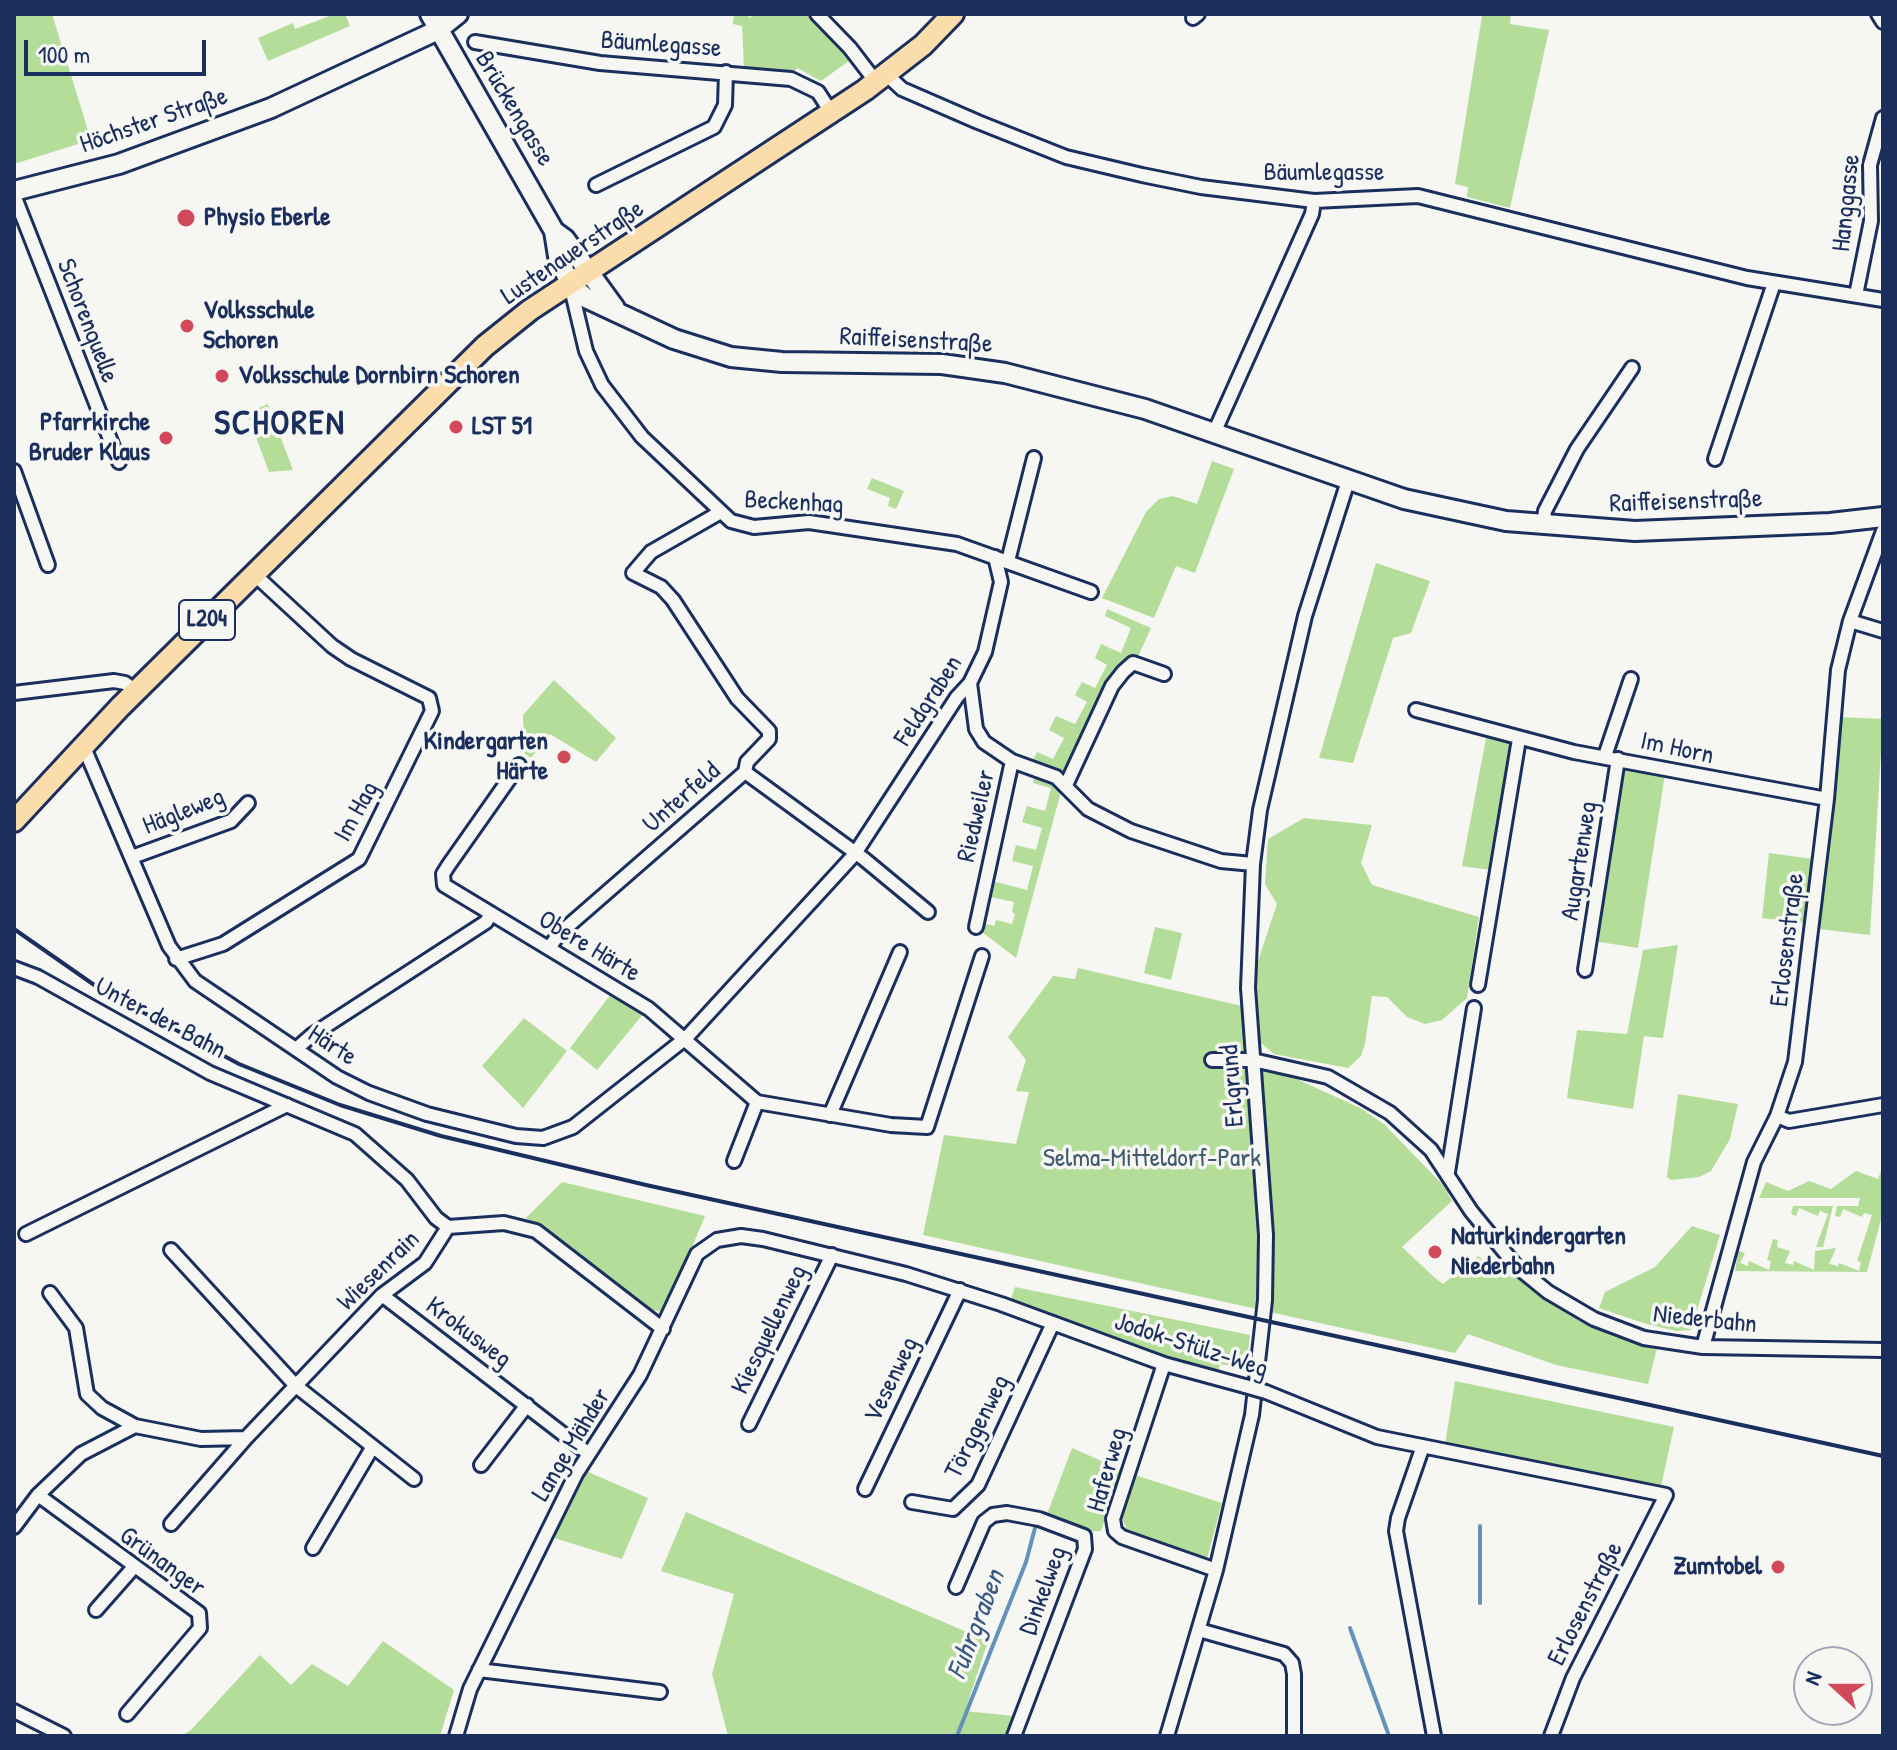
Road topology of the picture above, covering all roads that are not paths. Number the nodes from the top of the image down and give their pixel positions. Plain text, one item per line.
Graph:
1 (458, 14) edge
2 (817, 14) edge
3 (953, 14) edge
4 (1878, 14) edge
5 (434, 22) edge
6 (1883, 22) edge
7 (475, 42) dead end
8 (726, 72) junction
9 (881, 78) junction
10 (831, 112) junction
11 (1883, 118) edge
12 (596, 185) dead end
13 (14, 193) edge
14 (1314, 201) junction
15 (1877, 203) edge
16 (578, 279) junction
17 (1774, 283) junction
18 (1856, 295) junction
19 (1883, 300) edge
20 (1632, 368) dead end
21 (1214, 433) junction
22 (1034, 458) dead end
23 (1715, 459) dead end
24 (119, 462) dead end
25 (14, 471) edge
26 (1348, 481) junction
27 (719, 513) junction
28 (1883, 517) edge
29 (1830, 523) junction
30 (1543, 526) junction
31 (1883, 530) edge
32 (1001, 559) junction
33 (48, 565) dead end
34 (254, 574) junction
35 (1091, 592) dead end
36 (1850, 621) junction
37 (1883, 631) edge
38 (1164, 674) dead end
39 (1631, 679) dead end
40 (970, 683) junction
41 (136, 691) junction
42 (14, 693) edge
43 (1416, 710) dead end
44 (1519, 739) junction
45 (83, 745) junction
46 (1612, 758) junction
47 (1012, 761) junction
48 (519, 765) dead end
49 (745, 772) junction
50 (1066, 785) junction
51 (1827, 799) junction
52 (248, 803) dead end
53 (14, 821) edge
54 (854, 855) junction
55 (132, 857) junction
56 (1253, 864) junction
57 (928, 912) dead end
58 (491, 914) junction
59 (976, 927) dead end
60 (549, 948) junction
61 (900, 952) dead end
62 (982, 956) dead end
63 (176, 959) junction
64 (14, 968) edge
65 (1585, 970) dead end
66 (1478, 985) dead end
67 (1474, 1008) dead end
68 (686, 1038) junction
69 (296, 1049) junction
70 (1212, 1060) dead end
71 (1253, 1060) junction
72 (757, 1102) junction
73 (287, 1105) junction
74 (1883, 1105) edge
75 (830, 1115) junction
76 (1777, 1116) junction
77 (734, 1161) dead end
78 (1448, 1172) junction
79 (448, 1227) junction
80 (26, 1234) dead end
81 (706, 1246) joint
82 (171, 1250) dead end
83 (832, 1255) junction
84 (960, 1290) junction
85 (50, 1293) dead end
86 (382, 1295) junction
87 (1053, 1323) junction
88 (663, 1329) junction
89 (1703, 1347) junction
90 (1883, 1350) edge
91 (1164, 1364) junction
92 (296, 1386) junction
93 (527, 1405) junction
94 (749, 1424) dead end
95 (135, 1426) junction
96 (246, 1438) junction
97 (1423, 1446) junction
98 (372, 1448) junction
99 (589, 1454) junction
100 (481, 1465) dead end
101 (414, 1479) dead end
102 (865, 1489) dead end
103 (38, 1495) junction
104 (1666, 1495) joint
105 (912, 1502) dead end
106 (171, 1524) dead end
107 (14, 1527) edge
108 (313, 1548) dead end
109 (133, 1568) junction
110 (1216, 1570) junction
111 (956, 1587) dead end
112 (96, 1610) dead end
113 (1199, 1630) junction
114 (479, 1670) junction
115 (660, 1692) dead end
116 (14, 1711) edge
117 (127, 1714) dead end
118 (64, 1736) edge
119 (456, 1736) edge
120 (1014, 1736) edge
121 (1167, 1736) edge
122 (1294, 1736) edge
123 (1434, 1736) edge
124 (1551, 1736) edge

1 - 5 street, Höchster Straße
2 - 9 street, Bäumlegasse
3 - 9 main road, Lustenauerstraße / L204
4 - 6 street
5 - 13 street, Höchster Straße
5 - 16 street, Brückengasse
7 - 8 street, Bäumlegasse
8 - 10 street, Bäumlegasse
8 - 12 street
9 - 10 main road, Lustenauerstraße / L204
9 - 14 street, Bäumlegasse
10 - 16 main road, Lustenauerstraße / L204
11 - 15 street, Hanggasse
13 - 24 street, Schorenquelle
14 - 17 street, Bäumlegasse
14 - 21 street
15 - 18 street, Hanggasse
16 - 21 street, Raiffeisenstraße
16 - 27 street, Beckenhag
16 - 34 main road, Lustenauerstraße / L204
17 - 18 street, Bäumlegasse
17 - 23 street
18 - 19 street, Bäumlegasse
20 - 30 street
21 - 26 street, Raiffeisenstraße
22 - 32 street, Feldgraben
25 - 33 street
26 - 30 street, Raiffeisenstraße
26 - 56 street, Erlgrund
27 - 32 street, Beckenhag
27 - 49 street, Unterfeld
28 - 29 street, Raiffeisenstraße
29 - 30 street, Raiffeisenstraße
29 - 31 street, Raiffeisenstraße
31 - 36 street, Erlosenstraße
32 - 35 street, Beckenhag
32 - 40 street, Feldgraben
34 - 41 main road, Lustenauerstraße / L204
34 - 63 street, Im Hag
36 - 37 street
36 - 51 street, Erlosenstraße
38 - 50 street
39 - 46 street, Augartenweg
40 - 47 street, Riedweiler
40 - 54 street, Feldgraben
41 - 42 street
41 - 45 main road, Lustenauerstraße / L204
43 - 44 street, Im Horn
44 - 46 street, Im Horn
44 - 66 street
45 - 53 main road, Lustenauerstraße / L204
45 - 55 street, Härte
46 - 51 street, Im Horn
46 - 65 street, Augartenweg
47 - 50 street
47 - 59 street, Riedweiler
48 - 58 street, Obere Härte
49 - 54 street
49 - 60 street, Unterfeld
50 - 56 street
51 - 76 street, Erlosenstraße
52 - 55 street, Hägleweg
54 - 57 street
54 - 68 street, Feldgraben
55 - 63 street, Härte
56 - 71 street, Erlgrund
58 - 60 street, Obere Härte
58 - 69 street
60 - 68 street, Obere Härte
61 - 75 street
62 - 75 street
63 - 69 street, Härte
64 - 73 street, Unter der Bahn
67 - 78 street
68 - 69 street, Härte
68 - 72 street, Obere Härte
70 - 71 street, Niederbahn
71 - 78 street, Niederbahn
71 - 110 street, Erlgrund
72 - 75 street
72 - 77 street
73 - 79 street, Unter der Bahn
73 - 80 street
74 - 76 street
76 - 89 street, Erlosenstraße
78 - 89 street, Niederbahn
79 - 86 street, Wiesenrain
79 - 88 street, Wiesenrain
81 - 83 street, Jodok-Stülz-Weg
81 - 88 street, Lange Mähder
82 - 92 street
83 - 84 street, Jodok-Stülz-Weg
83 - 94 street, Kiesquellenweg
84 - 87 street, Jodok-Stülz-Weg
84 - 102 street, Vesenweg
85 - 95 street
86 - 92 street, Wiesenrain
86 - 93 street, Krokusweg
87 - 91 street, Jodok-Stülz-Weg
87 - 105 street, Törggenweg
88 - 99 street, Lange Mähder
89 - 90 street, Niederbahn
91 - 97 street, Jodok-Stülz-Weg, bridge
91 - 110 street, Haferweg
92 - 96 street, Wiesenrain
92 - 98 street
93 - 99 street, Krokusweg
93 - 100 street
95 - 96 street
95 - 103 street
96 - 106 street, Wiesenrain
97 - 104 street, Jodok-Stülz-Weg
97 - 123 street
98 - 101 street
98 - 108 street
99 - 114 street, Lange Mähder
103 - 107 street
103 - 109 street, Grünanger
104 - 124 street, Erlosenstraße
109 - 112 street
109 - 117 street, Grünanger
110 - 113 street, Erlgrund
111 - 120 street, Dinkelweg
113 - 121 street, Erlgrund
113 - 122 street
114 - 115 street
114 - 119 street, Lange Mähder
116 - 118 street

